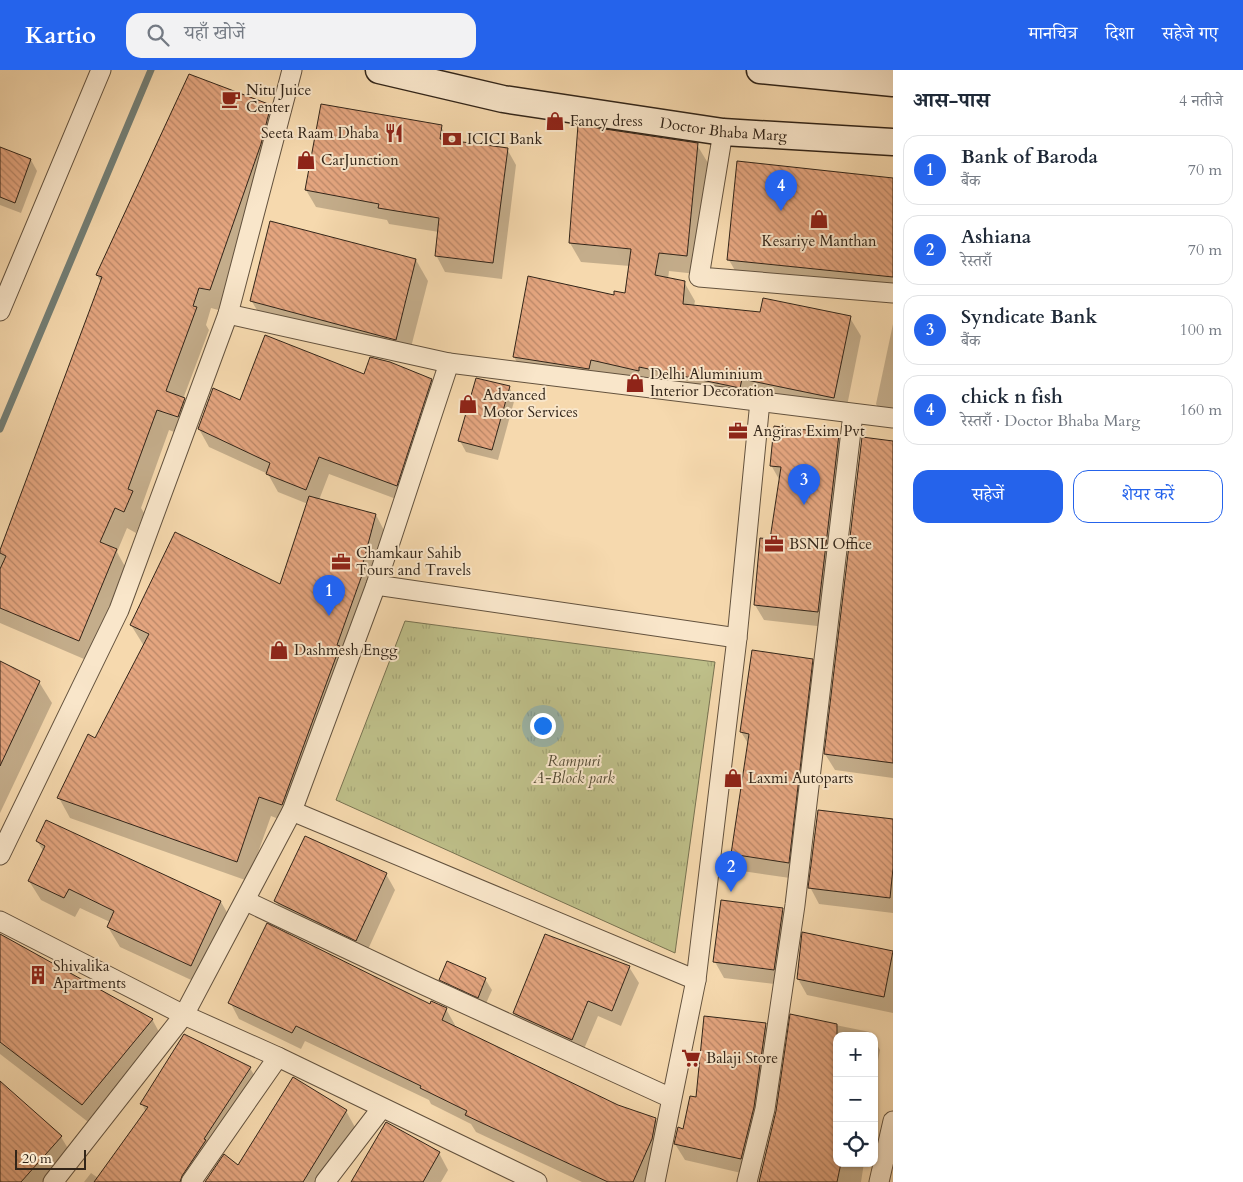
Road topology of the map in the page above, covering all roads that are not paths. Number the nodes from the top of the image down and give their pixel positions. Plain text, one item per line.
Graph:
1 (101, 70) edge
2 (292, 70) edge
3 (379, 70) edge
4 (760, 70) edge
5 (857, 75) edge
6 (893, 83) edge
7 (723, 132) junction
8 (893, 142) edge
9 (893, 293) edge
10 (0, 310) edge
11 (228, 314) junction
12 (449, 363) junction
13 (760, 401) junction
14 (853, 414) junction
15 (893, 418) edge
16 (376, 585) junction
17 (737, 638) junction
18 (292, 811) junction
19 (0, 855) edge
20 (246, 901) junction
21 (0, 921) edge
22 (696, 980) junction
23 (184, 1015) junction
24 (278, 1057) junction
25 (671, 1098) junction
26 (382, 1109) junction
27 (893, 1121) edge
28 (53, 1182) edge
29 (191, 1182) edge
30 (324, 1182) edge
31 (537, 1182) edge
32 (655, 1182) edge
33 (747, 1182) edge
34 (879, 1182) edge

1 - 10 street
2 - 11 street
3 - 7 street, Doctor Bhaba Marg
4 - 5 street
5 - 6 street
7 - 8 street, Doctor Bhaba Marg
7 - 9 street
11 - 12 street
11 - 19 street
12 - 13 street
12 - 16 street
13 - 14 street
13 - 17 street
14 - 15 street
14 - 33 street
16 - 17 street
16 - 18 street
17 - 22 street
18 - 20 street
18 - 22 street
20 - 23 street
20 - 25 street
21 - 23 street
22 - 25 street
23 - 24 street
23 - 28 street
24 - 26 street
24 - 29 street
25 - 32 street
26 - 30 street
26 - 31 street
27 - 34 street

